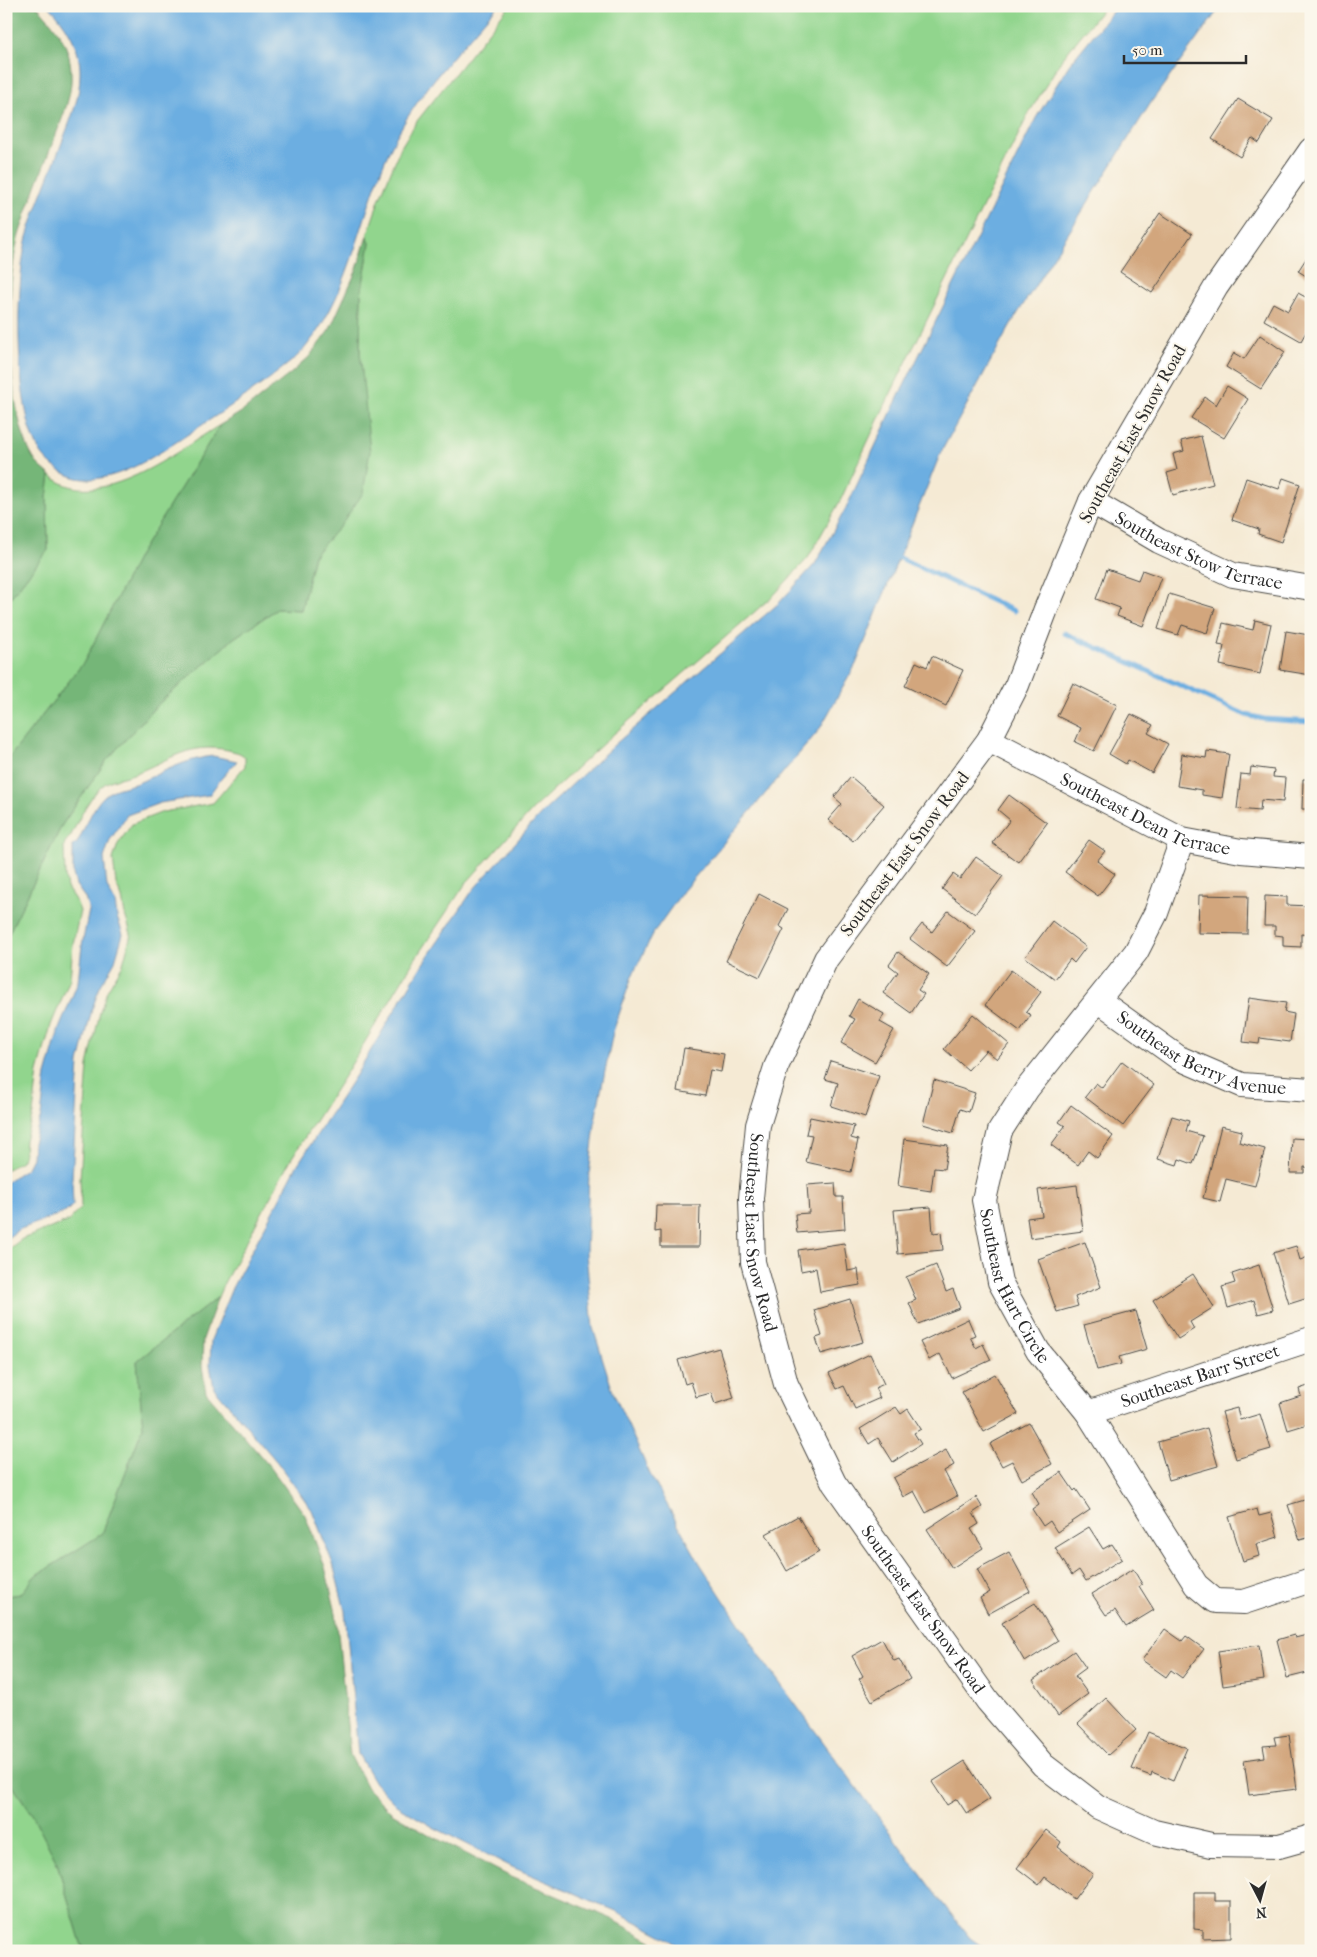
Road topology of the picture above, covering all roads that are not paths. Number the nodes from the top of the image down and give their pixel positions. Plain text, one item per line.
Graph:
1 (1311, 150) edge
2 (1092, 501) junction
3 (1311, 588) edge
4 (989, 740) junction
5 (1182, 840) junction
6 (1311, 857) edge
7 (1098, 1000) junction
8 (1311, 1090) edge
9 (1311, 1339) edge
10 (1088, 1413) junction
11 (1311, 1580) edge
12 (1311, 1837) edge

1 - 2 street, Southeast East Snow Road
2 - 3 street, Southeast Stow Terrace
2 - 4 street, Southeast East Snow Road
4 - 5 street, Southeast Dean Terrace
4 - 12 street, Southeast East Snow Road
5 - 6 street, Southeast Dean Terrace
5 - 7 street, Southeast Hart Circle
7 - 8 street, Southeast Berry Avenue
7 - 10 street, Southeast Hart Circle
9 - 10 street, Southeast Barr Street
10 - 11 street, Southeast Hart Circle

